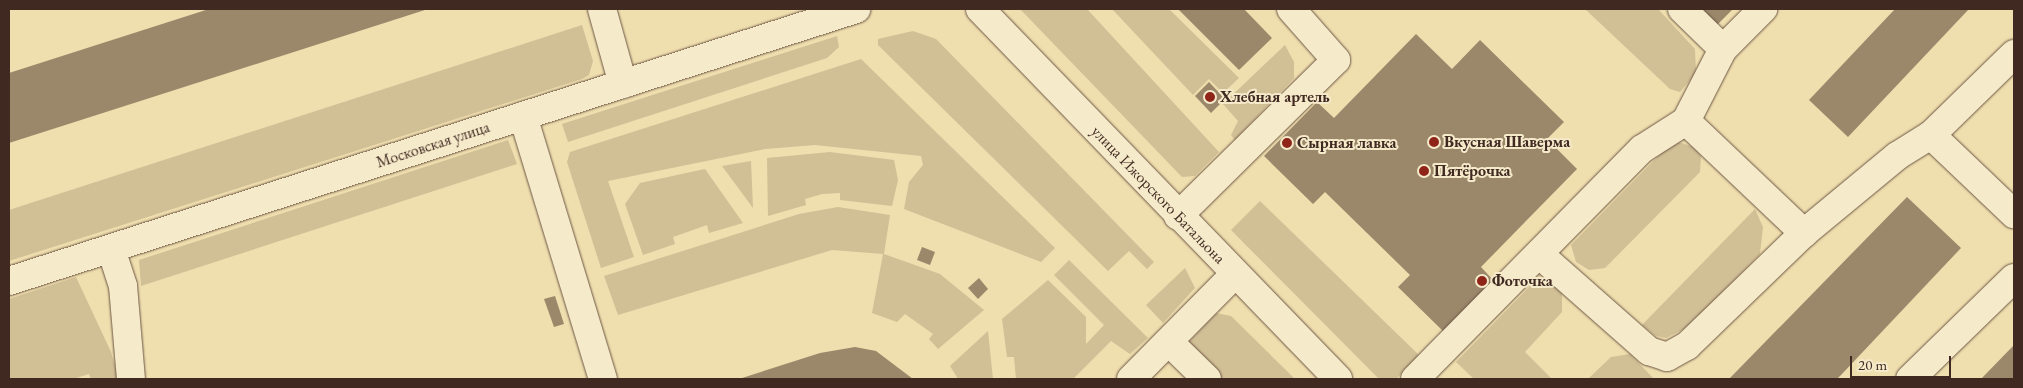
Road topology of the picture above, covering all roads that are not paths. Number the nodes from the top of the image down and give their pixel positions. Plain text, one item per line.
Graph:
1 (602, 9) edge
2 (856, 9) edge
3 (980, 9) edge
4 (1291, 9) edge
5 (1682, 9) edge
6 (1763, 9) edge
7 (1723, 49) junction
8 (2014, 54) edge
9 (623, 84) junction
10 (523, 116) junction
11 (1686, 121) junction
12 (1930, 135) junction
13 (2014, 214) edge
14 (1178, 216) junction
15 (1804, 233) junction
16 (111, 249) junction
17 (1539, 254) junction
18 (1234, 275) junction
19 (2014, 278) edge
20 (9, 282) edge
21 (1169, 342) junction
22 (131, 379) edge
23 (603, 379) edge
24 (1132, 379) edge
25 (1207, 379) edge
26 (1338, 379) edge
27 (1415, 379) edge
28 (1910, 379) edge

1 - 9 street
2 - 9 street, Московская улица
3 - 14 street, улица Ижорского Батальона
4 - 14 street
5 - 7 street
6 - 7 street
7 - 11 street
8 - 12 street
9 - 10 street, Московская улица
10 - 16 street, Московская улица
10 - 23 street
11 - 15 street
11 - 17 street
12 - 13 street
12 - 15 street
14 - 18 street, улица Ижорского Батальона
15 - 17 street
16 - 20 street, Московская улица
16 - 22 street
17 - 27 street
18 - 21 street
18 - 26 street, улица Ижорского Батальона
19 - 28 street
21 - 24 street
21 - 25 street

